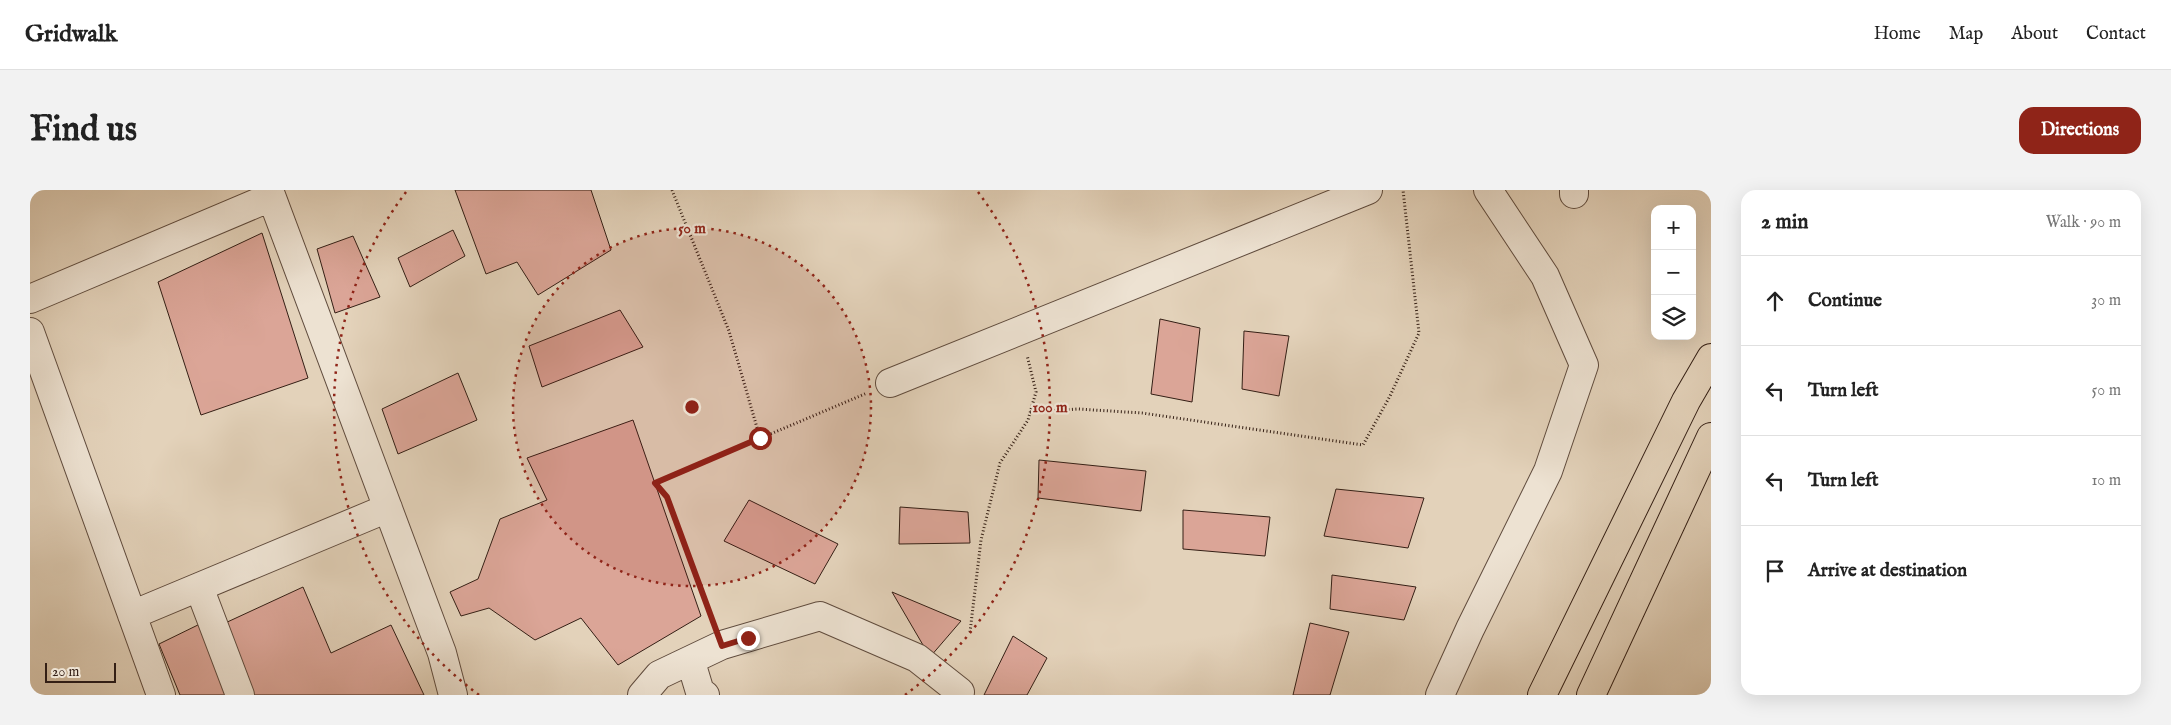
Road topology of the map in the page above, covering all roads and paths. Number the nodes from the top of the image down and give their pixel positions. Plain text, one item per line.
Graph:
1 (672, 190) edge
2 (1368, 190) edge
3 (1403, 190) edge
4 (1488, 190) edge
5 (270, 194) edge
6 (30, 299) edge
7 (1022, 330) junction
8 (30, 332) edge
9 (1711, 358) edge
10 (890, 383) joint
11 (1030, 412) junction
12 (1711, 437) edge
13 (760, 438) junction
14 (388, 508) junction
15 (198, 587) junction
16 (132, 615) junction
17 (970, 632) dead end
18 (722, 646) junction
19 (691, 662) junction
20 (161, 695) edge
21 (240, 695) edge
22 (453, 695) edge
23 (642, 695) edge
24 (705, 695) edge
25 (959, 695) edge
26 (1440, 695) edge
27 (1542, 695) edge
28 (1591, 695) edge

1 - 13 path
2 - 7 street
3 - 11 path
4 - 26 street
5 - 6 street
5 - 14 street
7 - 10 street
7 - 11 path
8 - 16 street
9 - 27 highway
10 - 13 path
11 - 17 path
12 - 28 highway
13 - 18 path
14 - 15 street
14 - 22 street
15 - 16 street
15 - 21 street
16 - 20 street
18 - 19 street
18 - 25 street
19 - 23 street
19 - 24 street

